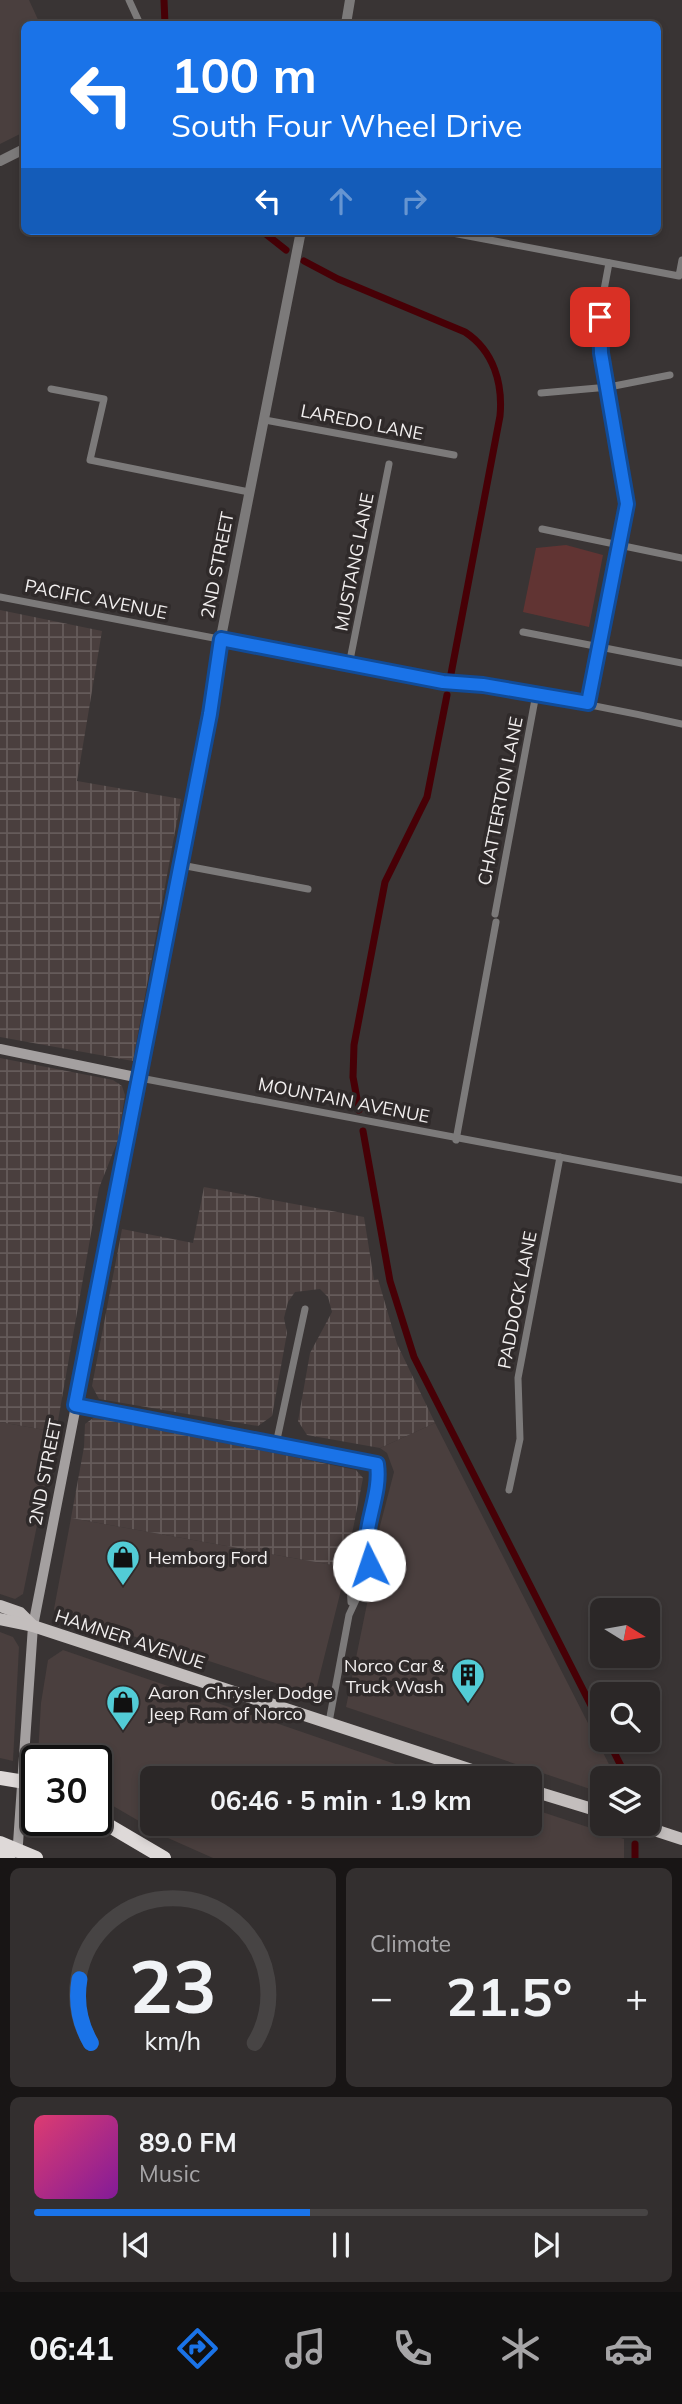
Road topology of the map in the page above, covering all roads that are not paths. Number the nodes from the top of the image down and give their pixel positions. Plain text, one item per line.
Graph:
1 (129, 0) edge
2 (350, 0) edge
3 (139, 21) edge
4 (346, 21) edge
5 (21, 150) edge
6 (0, 161) edge
7 (300, 235) edge
8 (466, 235) edge
9 (682, 260) edge
10 (609, 263) junction
11 (670, 375) dead end
12 (609, 387) junction
13 (51, 389) dead end
14 (541, 393) dead end
15 (265, 420) junction
16 (454, 455) dead end
17 (389, 464) dead end
18 (249, 492) junction
19 (542, 528) dead end
20 (617, 544) junction
21 (682, 558) edge
22 (0, 597) edge
23 (523, 632) dead end
24 (221, 639) junction
25 (598, 647) junction
26 (682, 663) edge
27 (349, 665) junction
28 (536, 694) junction
29 (588, 703) junction
30 (682, 724) edge
31 (181, 865) junction
32 (308, 889) dead end
33 (0, 1049) edge
34 (140, 1078) junction
35 (456, 1140) junction
36 (560, 1157) junction
37 (682, 1180) edge
38 (305, 1308) dead end
39 (75, 1405) junction
40 (276, 1444) junction
41 (509, 1490) dead end
42 (366, 1537) junction
43 (0, 1606) edge
44 (351, 1610) junction
45 (0, 1619) edge
46 (33, 1626) junction
47 (329, 1722) junction
48 (30, 1745) edge
49 (460, 1766) edge
50 (0, 1778) edge
51 (21, 1782) edge
52 (542, 1794) edge
53 (590, 1808) edge
54 (112, 1827) edge
55 (660, 1831) edge
56 (21, 1833) edge
57 (682, 1839) edge
58 (0, 1843) edge
59 (0, 1855) edge
60 (8, 1858) edge
61 (17, 1858) edge
62 (36, 1858) edge
63 (164, 1858) edge

1 - 3 street
2 - 4 street
5 - 6 street
7 - 15 street, 2ND STREET
8 - 10 street
9 - 10 street
10 - 12 street
11 - 12 street
12 - 14 street
12 - 20 street
13 - 18 street
15 - 16 street, LAREDO LANE
15 - 18 street, 2ND STREET
17 - 27 street, MUSTANG LANE
18 - 24 street, 2ND STREET
19 - 20 street
20 - 21 street
20 - 25 street
22 - 24 street, PACIFIC AVENUE
23 - 25 street
24 - 27 street, PACIFIC AVENUE
24 - 31 street, 2ND STREET
25 - 26 street
25 - 29 street
27 - 28 street, PACIFIC AVENUE
28 - 29 street, PACIFIC AVENUE
28 - 35 street, CHATTERTON LANE
29 - 30 street, PACIFIC AVENUE
31 - 32 street
31 - 34 street, 2ND STREET
33 - 34 main road, MOUNTAIN AVENUE
34 - 35 street, MOUNTAIN AVENUE
34 - 39 main road, 2ND STREET
35 - 36 street, MOUNTAIN AVENUE
36 - 37 street, MOUNTAIN AVENUE
36 - 41 street, PADDOCK LANE
38 - 40 street
39 - 40 street
39 - 46 main road, 2ND STREET
40 - 42 street
42 - 44 street
42 - 44 street
43 - 46 main road, HAMNER AVENUE
44 - 47 street
45 - 46 main road, HAMNER AVENUE
46 - 47 main road, HAMNER AVENUE
46 - 48 main road, 2ND STREET
47 - 49 main road, HAMNER AVENUE
50 - 51 highway
52 - 53 main road
54 - 63 highway
55 - 57 main road
56 - 61 main road, 2ND STREET
58 - 62 highway, bridge
59 - 60 highway

